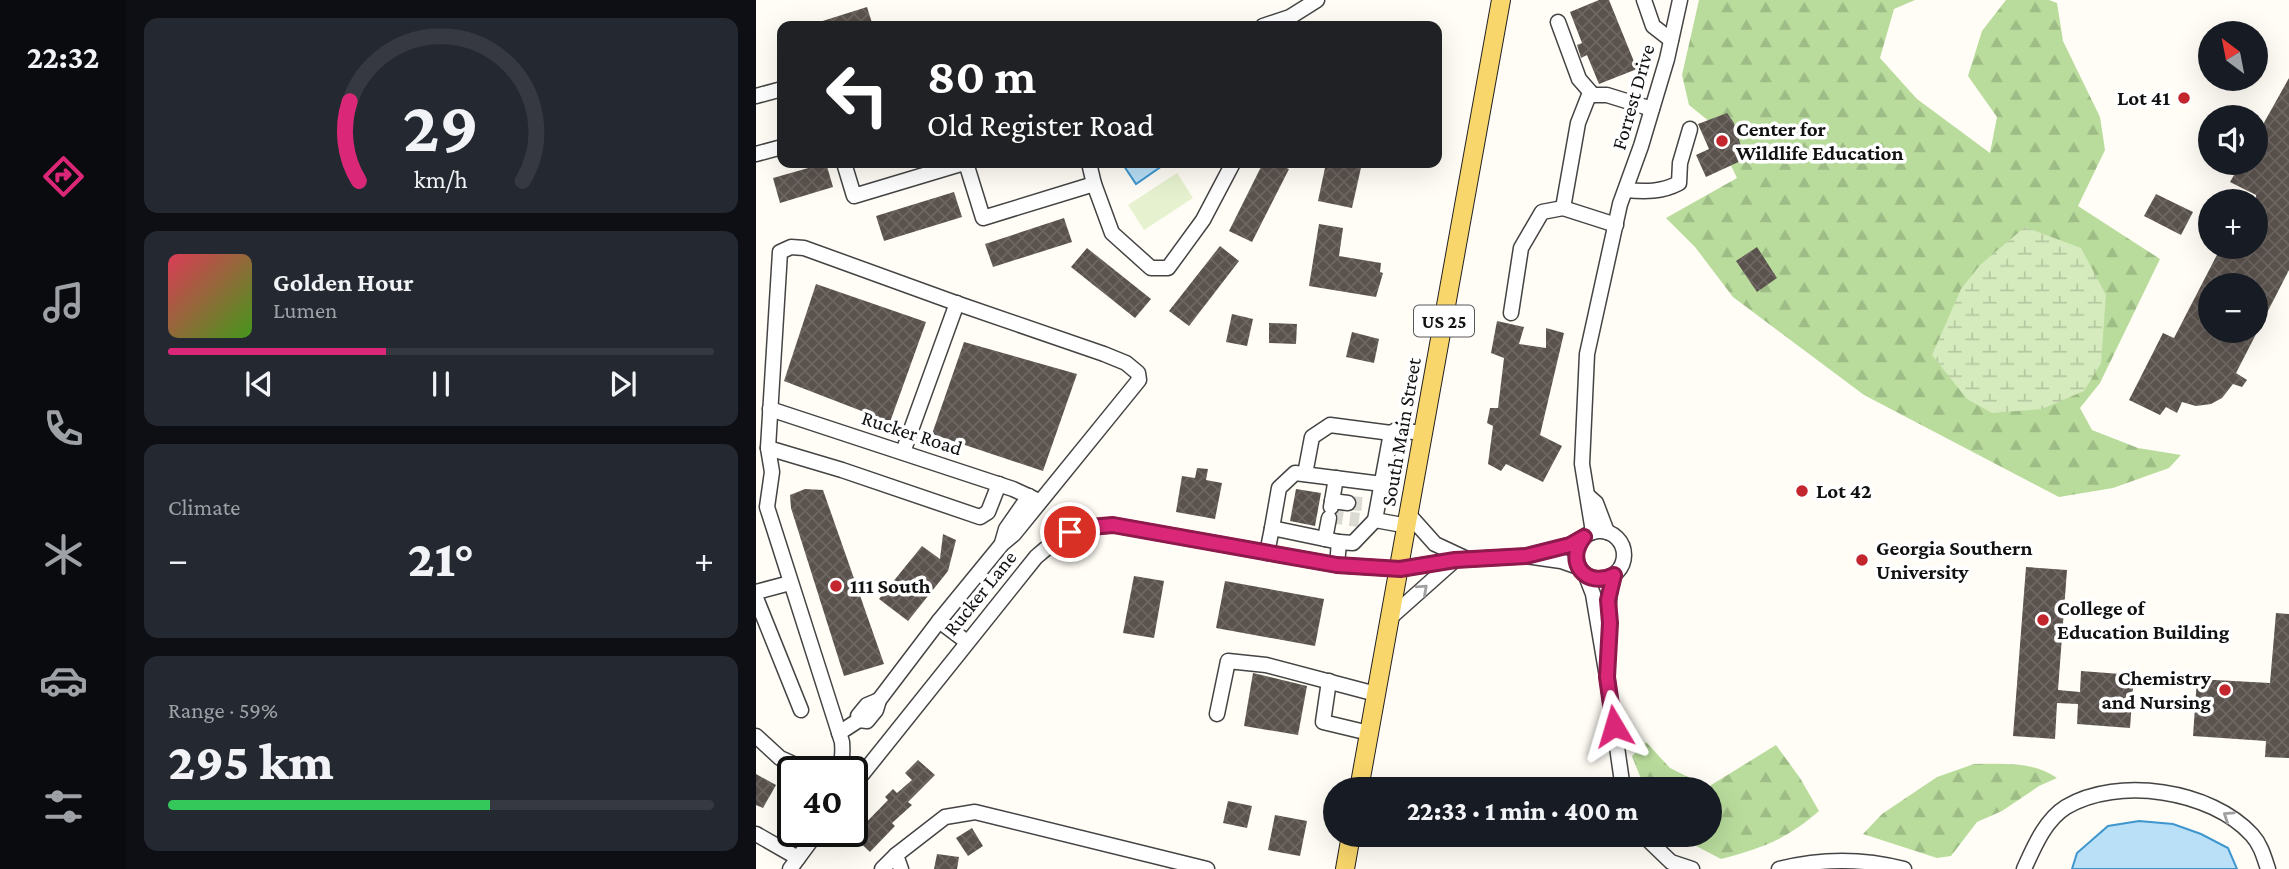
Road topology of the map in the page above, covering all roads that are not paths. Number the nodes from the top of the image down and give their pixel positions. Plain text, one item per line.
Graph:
1 (1317, 0) edge
2 (1501, 0) edge
3 (1644, 0) edge
4 (1680, 0) edge
5 (1278, 21) edge
6 (1558, 22) dead end
7 (1671, 40) junction
8 (777, 90) edge
9 (1593, 95) junction
10 (756, 96) edge
11 (1652, 109) junction
12 (1690, 129) dead end
13 (777, 148) edge
14 (756, 154) edge
15 (846, 168) edge
16 (948, 168) edge
17 (967, 168) edge
18 (1090, 168) edge
19 (1230, 168) edge
20 (1094, 184) junction
21 (1623, 197) junction
22 (1563, 208) junction
23 (1616, 225) junction
24 (957, 303) junction
25 (1511, 313) dead end
26 (770, 409) junction
27 (1391, 433) junction
28 (1423, 433) junction
29 (768, 448) junction
30 (902, 452) junction
31 (1305, 474) junction
32 (1336, 478) junction
33 (999, 484) junction
34 (1382, 484) junction
35 (1034, 498) junction
36 (1330, 509) junction
37 (1371, 517) junction
38 (1409, 521) junction
39 (1272, 528) junction
40 (1595, 534) junction
41 (1332, 540) junction
42 (1267, 553) junction
43 (1526, 556) junction
44 (1460, 559) junction
45 (1337, 565) junction
46 (1400, 569) junction
47 (1582, 571) junction
48 (1614, 575) junction
49 (790, 583) junction
50 (756, 592) edge
51 (756, 598) edge
52 (1391, 617) junction
53 (939, 621) junction
54 (967, 642) junction
55 (1607, 677) junction
56 (1329, 681) junction
57 (1376, 694) junction
58 (801, 710) dead end
59 (1217, 714) dead end
60 (839, 733) junction
61 (1369, 733) junction
62 (756, 736) edge
63 (778, 756) edge
64 (842, 756) edge
65 (868, 767) edge
66 (1361, 777) edge
67 (1621, 777) edge
68 (756, 834) edge
69 (806, 847) edge
70 (1349, 847) edge
71 (1653, 847) edge
72 (898, 862) edge
73 (794, 864) edge
74 (1669, 865) edge
75 (882, 869) edge
76 (1207, 869) edge
77 (1345, 869) edge
78 (1692, 869) edge
79 (1779, 869) edge
80 (1905, 869) edge
81 (2024, 869) edge
82 (2268, 869) edge

1 - 5 street
2 - 28 main road, South Main Street / US 25
3 - 7 street
4 - 7 street, Forrest Drive
6 - 9 street
7 - 11 street, Forrest Drive
8 - 10 street
9 - 11 street
9 - 22 street
11 - 21 street, Forrest Drive
12 - 21 street
13 - 14 street
15 - 16 street
17 - 20 street
18 - 20 street
19 - 20 street
21 - 23 street, Forrest Drive
22 - 23 street
22 - 25 street
23 - 40 street, Forrest Drive
24 - 26 street
24 - 30 street
24 - 35 street
26 - 29 street
26 - 30 street, Rucker Road
27 - 28 street
27 - 31 street
27 - 34 street
28 - 38 main road, South Main Street / US 25
29 - 33 street
29 - 49 street
30 - 33 street, Rucker Road
31 - 32 street
31 - 39 street
32 - 34 street
32 - 36 street
33 - 35 street, Rucker Road
34 - 37 street
35 - 53 street
36 - 37 street
36 - 41 street
37 - 38 street
37 - 41 street
38 - 44 street
38 - 46 main road, South Main Street / US 25
39 - 41 street
39 - 42 street
40 - 43 street
40 - 47 street
40 - 48 street
41 - 45 street
42 - 45 street, Rucker Lane
42 - 54 street, Rucker Lane
43 - 44 street, Rucker Lane
43 - 47 street
44 - 46 street, Rucker Lane
52 -> 44 street
45 - 46 street, Rucker Lane
46 - 52 main road, South Main Street / US 25
47 - 48 street
47 - 55 street
48 - 55 street
49 - 50 street
49 - 60 street
51 - 58 street
52 - 57 main road, South Main Street / US 25
53 - 54 street
53 - 60 street
54 - 65 street, Rucker Lane
55 - 67 street
56 - 57 street
56 - 59 street
56 - 61 street
57 - 61 main road, South Main Street / US 25
60 - 64 street
61 - 66 main road, South Main Street / US 25
62 - 63 street
68 - 73 street
69 - 73 street
70 - 77 main road
71 - 74 street
72 - 75 street
72 - 76 street
74 - 78 street
79 - 80 street
82 -> 81 street

